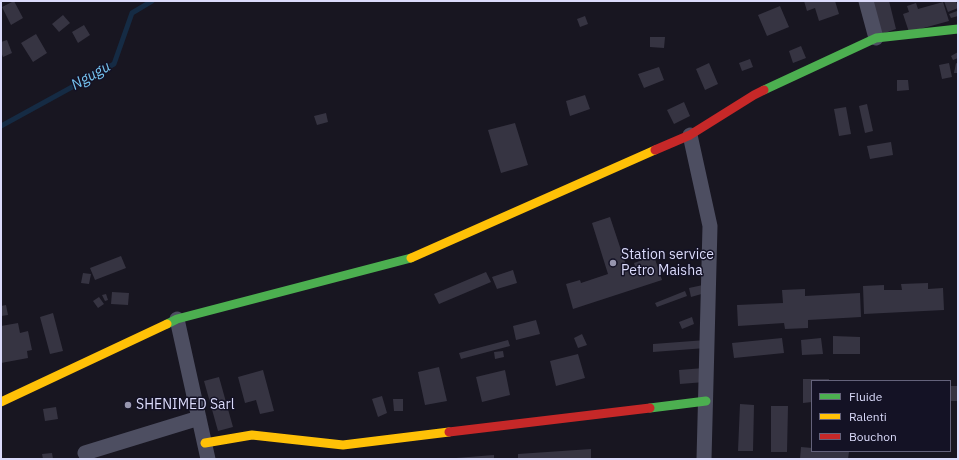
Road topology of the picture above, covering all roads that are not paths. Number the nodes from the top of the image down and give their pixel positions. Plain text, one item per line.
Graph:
1 (866, 1) edge
2 (958, 29) edge
3 (876, 38) junction
4 (690, 135) junction
5 (177, 319) junction
6 (706, 401) junction
7 (1, 402) edge
8 (199, 418) junction
9 (205, 443) junction
10 (85, 453) dead end
11 (208, 459) edge
12 (704, 459) edge

1 - 3 street
2 - 3 main road
3 - 4 main road
4 - 5 main road
4 - 6 street
5 - 7 main road
5 - 8 street
6 - 9 main road
6 - 12 street
8 - 9 street
8 - 10 street
9 - 11 street

